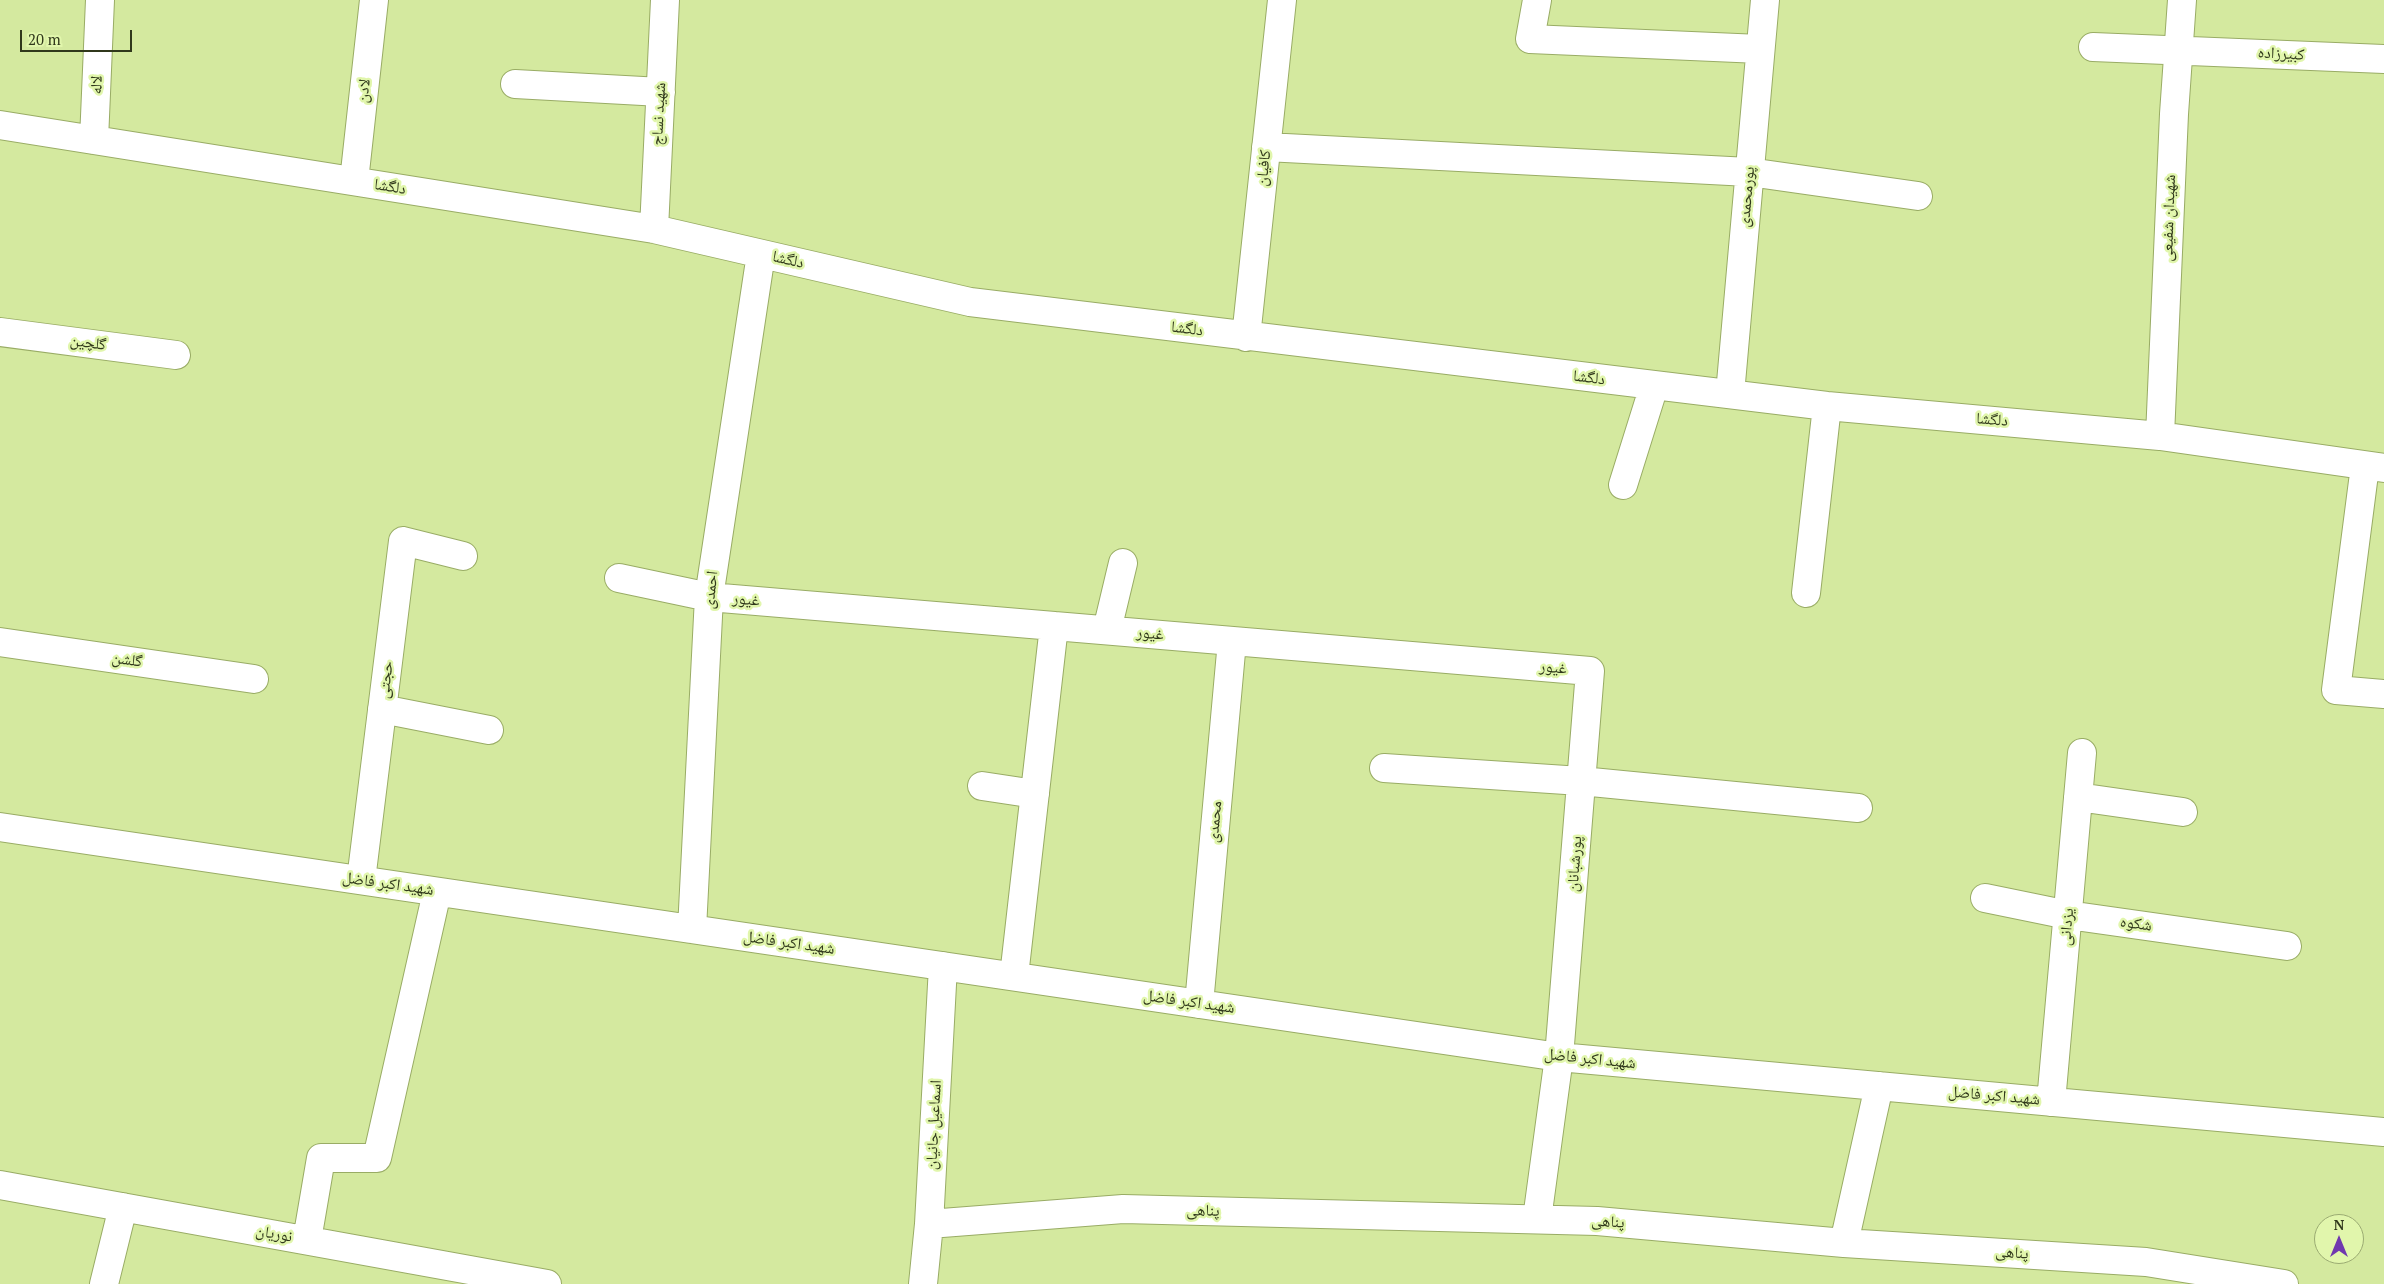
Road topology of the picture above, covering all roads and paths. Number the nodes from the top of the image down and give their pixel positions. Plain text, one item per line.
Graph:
1 (100, 0) edge
2 (374, 0) edge
3 (665, 0) edge
4 (1282, 0) edge
5 (1536, 0) edge
6 (1764, 0) edge
7 (2182, 0) edge
8 (2093, 47) dead end
9 (1760, 49) junction
10 (2178, 49) junction
11 (2384, 59) edge
12 (515, 84) dead end
13 (661, 92) junction
14 (0, 125) edge
15 (94, 140) junction
16 (1266, 146) junction
17 (1749, 172) junction
18 (354, 182) junction
19 (1918, 196) dead end
20 (654, 229) junction
21 (761, 254) junction
22 (0, 332) edge
23 (1246, 336) junction
24 (176, 355) dead end
25 (1654, 386) junction
26 (1730, 394) junction
27 (1827, 406) junction
28 (2160, 436) junction
29 (2375, 467) edge
30 (1623, 486) dead end
31 (463, 556) dead end
32 (1123, 563) dead end
33 (620, 578) dead end
34 (1806, 593) dead end
35 (709, 597) junction
36 (1054, 626) junction
37 (1106, 630) junction
38 (1232, 641) junction
39 (0, 642) edge
40 (1590, 671) joint
41 (254, 679) dead end
42 (2384, 694) edge
43 (382, 709) junction
44 (489, 730) dead end
45 (2082, 753) dead end
46 (1384, 768) dead end
47 (1581, 781) junction
48 (982, 786) dead end
49 (1035, 794) junction
50 (2078, 797) junction
51 (1858, 808) dead end
52 (2183, 812) dead end
53 (0, 827) edge
54 (361, 880) junction
55 (437, 892) junction
56 (1985, 898) dead end
57 (2068, 915) junction
58 (692, 929) junction
59 (2287, 946) dead end
60 (943, 966) junction
61 (1014, 976) junction
62 (1199, 1004) junction
63 (1559, 1057) junction
64 (1879, 1086) junction
65 (2051, 1102) junction
66 (2384, 1132) edge
67 (0, 1184) edge
68 (123, 1207) junction
69 (1537, 1219) junction
70 (929, 1224) junction
71 (307, 1240) junction
72 (1844, 1243) junction
73 (104, 1284) edge
74 (548, 1284) edge
75 (923, 1284) edge
76 (2284, 1284) edge

1 - 15 street, لاله
2 - 18 street, لادن
3 - 13 street, شهید نساج
4 - 16 street, کافیان
5 - 9 street
6 - 9 street, پورمحمدی
7 - 10 street, شهیدان شفیعی
8 - 10 street, کبیرزاده
9 - 17 street, پورمحمدی
10 - 11 street, کبیرزاده
10 - 28 street, شهیدان شفیعی
12 - 13 street
13 - 20 street, شهید نساج
14 - 15 street, دلگشا
15 - 18 street, دلگشا
16 - 17 street
16 - 23 street, کافیان
17 - 19 street
17 - 26 street, پورمحمدی
18 - 20 street, دلگشا
20 - 21 street, دلگشا
21 - 23 street, دلگشا
21 - 35 street, احمدی
22 - 24 street, گلچین
23 - 25 street, دلگشا
25 - 26 street, دلگشا
25 - 30 street
26 - 27 street, دلگشا
27 - 28 street, دلگشا
27 - 34 street
28 - 29 street, دلگشا
29 - 42 street
31 - 43 street, حجتی
32 - 37 street
33 - 35 street, غیور
35 - 36 street, غیور
35 - 58 street, احمدی
36 - 37 street, غیور
36 - 49 street
37 - 38 street, غیور
38 - 40 street, غیور
38 - 62 street, محمدی
39 - 41 street, گلشن
40 - 47 street, پورشبانان
43 - 44 street
43 - 54 street, حجتی
45 - 50 street, یزدانی
46 - 47 street
47 - 51 street
47 - 63 street, پورشبانان
48 - 49 street
49 - 61 street
50 - 52 street
50 - 57 street, یزدانی
53 - 54 street, شهید اکبر فاضل
54 - 55 street, شهید اکبر فاضل
55 - 58 street, شهید اکبر فاضل
55 - 71 street
56 - 57 street, شکوه
57 - 59 street, شکوه
57 - 65 street, یزدانی
58 - 60 street, شهید اکبر فاضل
60 - 61 street, شهید اکبر فاضل
60 - 70 street, اسماعیل جانیان
61 - 62 street, شهید اکبر فاضل
62 - 63 street, شهید اکبر فاضل
63 - 64 street, شهید اکبر فاضل
63 - 69 street, پورشبانان
64 - 65 street, شهید اکبر فاضل
64 - 72 street
65 - 66 street, شهید اکبر فاضل
67 - 68 street, نوریان
68 - 71 street, نوریان
68 - 73 street
69 - 70 street, پناهی
69 - 72 street, پناهی
70 - 75 street, اسماعیل جانیان
71 - 74 street, نوریان
72 - 76 street, پناهی

